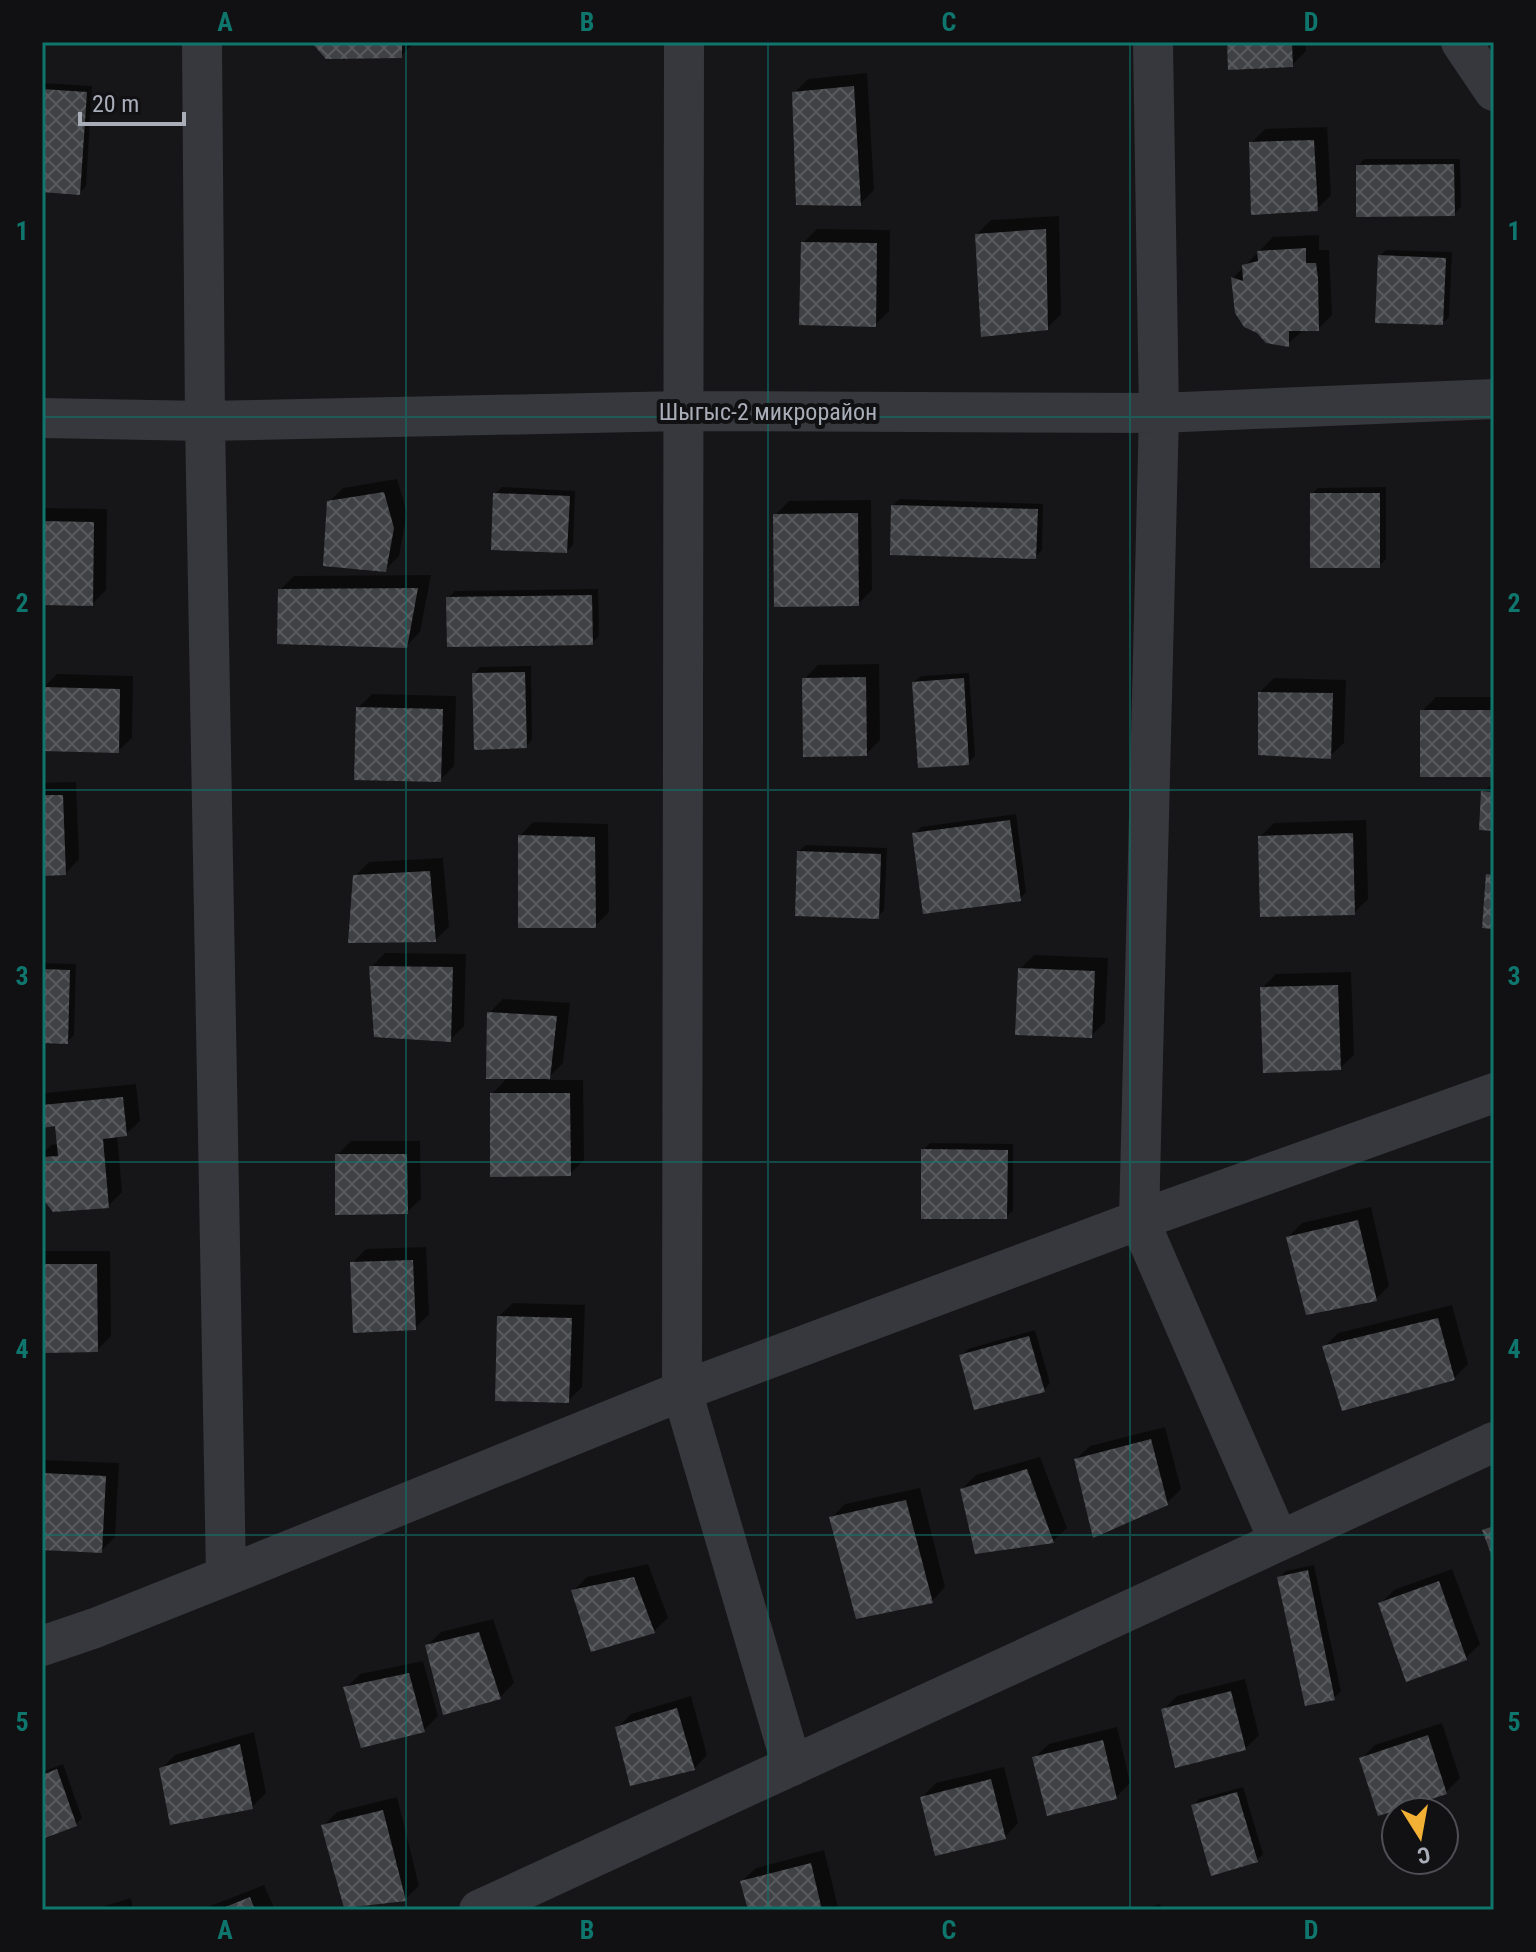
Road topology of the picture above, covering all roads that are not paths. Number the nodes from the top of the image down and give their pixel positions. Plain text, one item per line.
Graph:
1 (202, 42) edge
2 (684, 42) edge
3 (1153, 42) edge
4 (1461, 42) edge
5 (1494, 91) edge
6 (1494, 399) edge
7 (683, 411) junction
8 (1159, 413) junction
9 (42, 418) edge
10 (205, 421) junction
11 (1494, 1093) edge
12 (1139, 1220) junction
13 (682, 1391) junction
14 (1494, 1442) edge
15 (1279, 1541) junction
16 (226, 1576) junction
17 (42, 1646) edge
18 (792, 1766) junction
19 (479, 1910) edge

1 - 10 street
2 - 7 street
3 - 8 street
4 - 5 street
6 - 8 street, Шыгыс-2 микрорайон
7 - 8 street, Шыгыс-2 микрорайон
7 - 10 street, Шыгыс-2 микрорайон
7 - 13 street
8 - 12 street
9 - 10 street, Шыгыс-2 микрорайон
10 - 16 street
11 - 12 street
12 - 13 street
12 - 15 street
13 - 16 street
13 - 18 street
14 - 15 street
15 - 18 street
16 - 17 street
18 - 19 street

